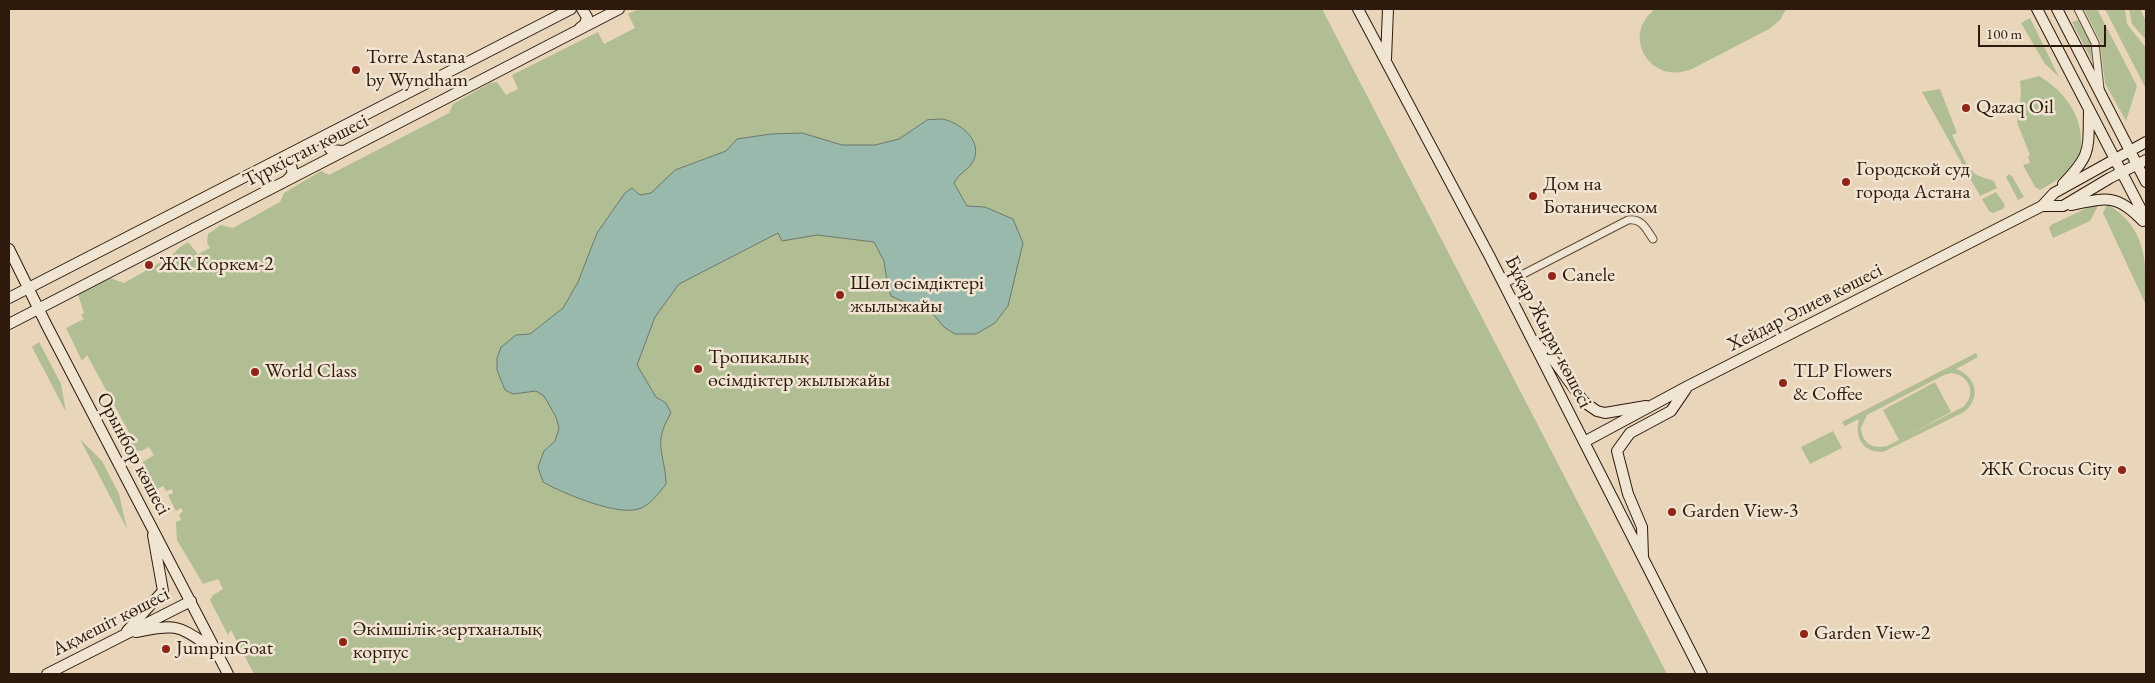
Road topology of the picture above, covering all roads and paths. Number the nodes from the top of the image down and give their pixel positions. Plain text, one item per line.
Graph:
1 (582, 9) edge
2 (619, 9) edge
3 (1358, 9) edge
4 (1388, 9) edge
5 (2037, 9) edge
6 (2057, 9) edge
7 (2078, 9) edge
8 (567, 10) edge
9 (577, 30) junction
10 (1386, 59) junction
11 (2101, 94) junction
12 (2089, 109) junction
13 (332, 132) junction
14 (2146, 142) edge
15 (343, 151) junction
16 (2130, 151) junction
17 (2114, 158) junction
18 (273, 162) junction
19 (2142, 162) edge
20 (2122, 172) junction
21 (287, 180) junction
22 (2146, 182) edge
23 (2054, 193) junction
24 (2042, 206) junction
25 (2063, 206) junction
26 (2146, 219) edge
27 (2146, 224) edge
28 (1653, 239) dead end
29 (9, 249) edge
30 (1504, 284) junction
31 (29, 288) junction
32 (9, 298) edge
33 (39, 308) junction
34 (9, 324) edge
35 (1534, 342) junction
36 (1688, 386) junction
37 (1653, 406) junction
38 (1584, 442) junction
39 (152, 527) junction
40 (1643, 558) junction
41 (191, 601) junction
42 (123, 635) junction
43 (215, 650) junction
44 (47, 674) edge
45 (228, 674) edge
46 (1702, 674) edge

1 - 9 street
2 - 9 street, Түркістан көшесі
3 - 10 street, Бұқар Жырау көшесі
4 - 10 street
5 - 12 street
6 - 11 street
7 - 11 street
8 - 13 street, Түркістан көшесі
9 - 15 street, Түркістан көшесі
10 - 30 street, Бұқар Жырау көшесі
11 - 16 street
12 - 17 street
12 - 23 street
13 - 15 street
13 - 18 street, Түркістан көшесі
14 - 16 street, Хейдар Әлиев көшесі
15 - 21 street, Түркістан көшесі
16 - 17 street, Хейдар Әлиев көшесі
16 - 19 street
17 - 20 street
17 - 23 street, Хейдар Әлиев көшесі
18 - 21 street
18 - 31 street, Түркістан көшесі
19 - 20 street, Хейдар Әлиев көшесі
19 - 22 street
20 - 25 street, Хейдар Әлиев көшесі
20 - 26 street
21 - 33 street, Түркістан көшесі
23 - 24 street, Хейдар Әлиев көшесі
24 - 25 street, Хейдар Әлиев көшесі
24 - 36 street, Хейдар Әлиев көшесі
25 - 27 street
28 - 30 street
29 - 31 street, Орынбор көшесі
30 - 35 street, Бұқар Жырау көшесі
31 - 32 street, Түркістан көшесі
31 - 33 street, Орынбор көшесі
33 - 34 street, Түркістан көшесі
33 - 39 street, Орынбор көшесі
35 - 37 street
35 - 38 street, Бұқар Жырау көшесі
36 - 37 street, Хейдар Әлиев көшесі
36 - 40 street
37 - 38 street, Хейдар Әлиев көшесі
38 - 40 street, Бұқар Жырау көшесі
39 - 41 street, Орынбор көшесі
39 - 42 street
40 - 46 street, Бұқар Жырау көшесі
41 - 42 street, Ақмешіт көшесі
41 - 43 street, Орынбор көшесі
42 - 43 street
42 - 44 street, Ақмешіт көшесі
43 - 45 street, Орынбор көшесі

